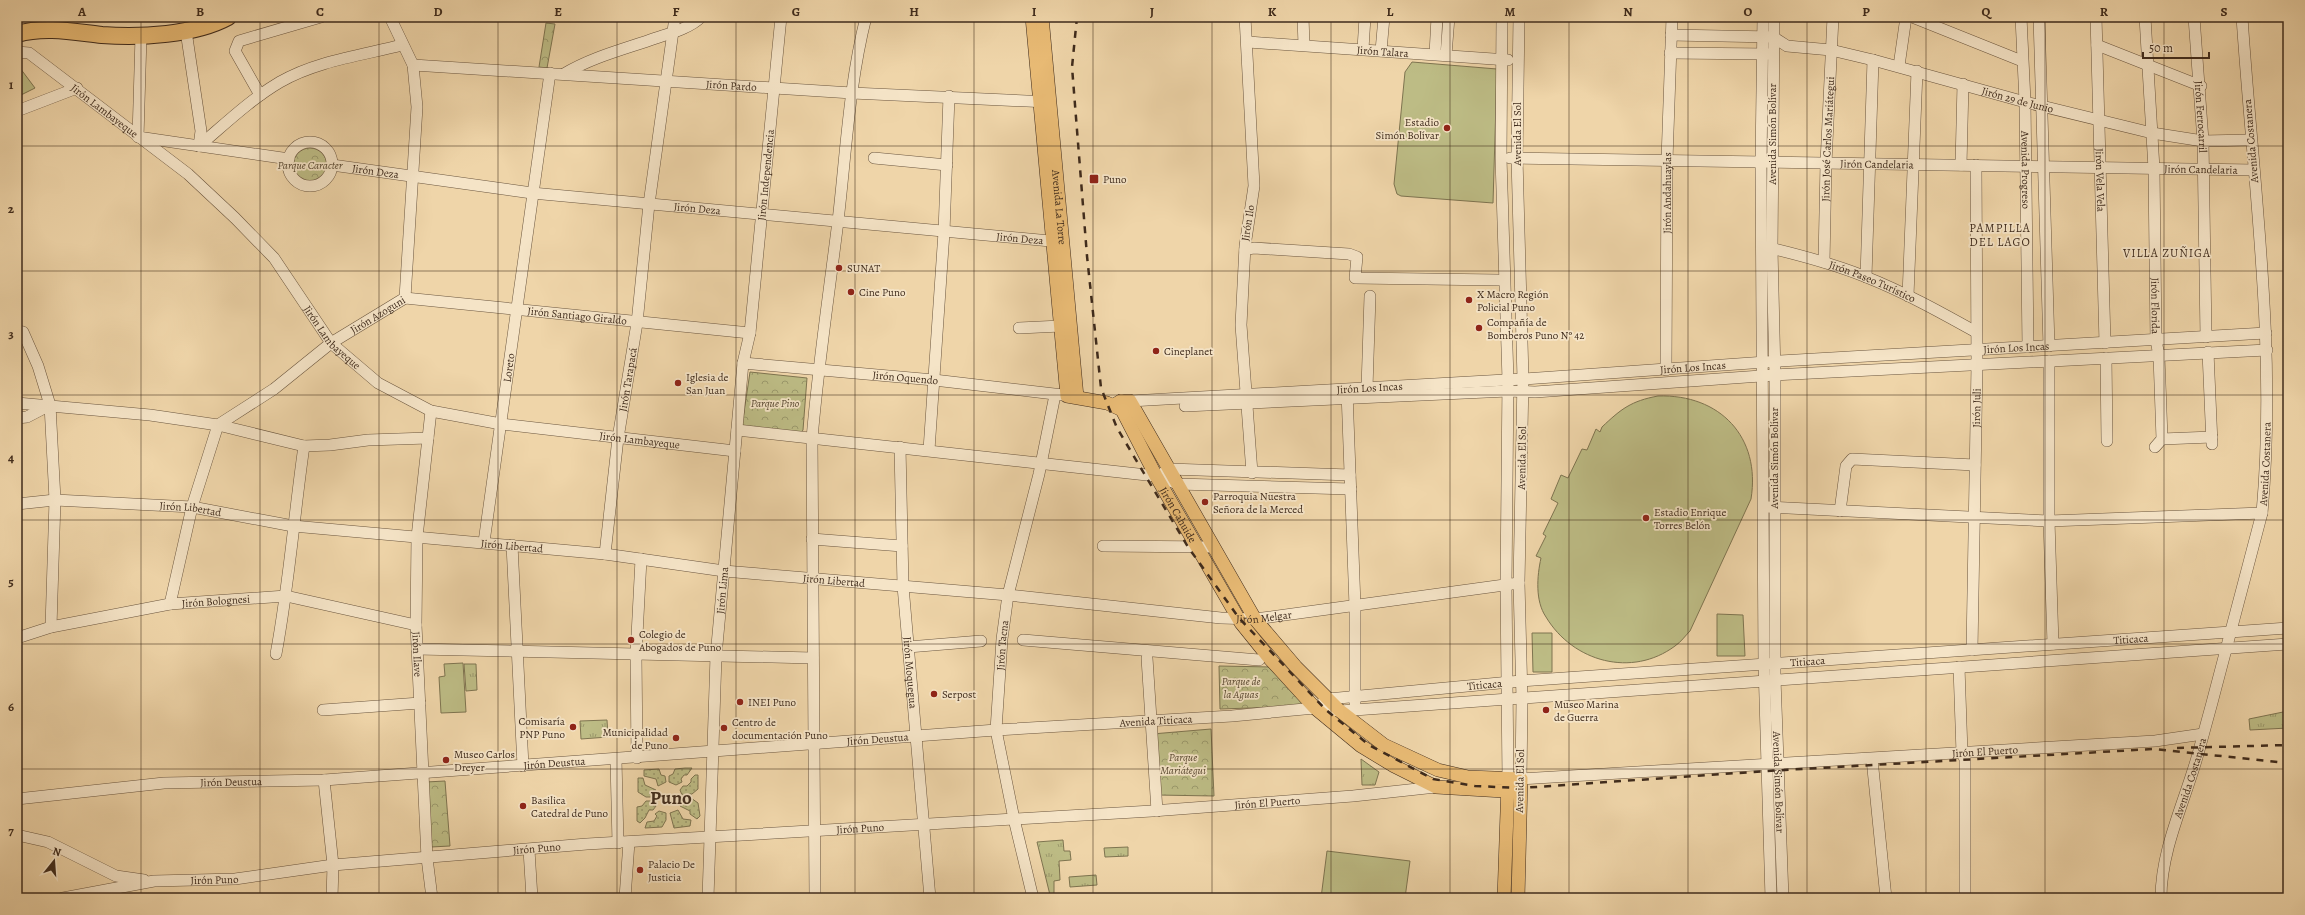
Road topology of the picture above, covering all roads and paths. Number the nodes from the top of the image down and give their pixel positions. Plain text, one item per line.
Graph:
1 (228, 17) edge
2 (321, 17) edge
3 (390, 17) edge
4 (675, 17) edge
5 (701, 17) edge
6 (781, 17) edge
7 (866, 17) edge
8 (1032, 17) edge
9 (1042, 17) edge
10 (1245, 17) edge
11 (1303, 17) edge
12 (1365, 17) edge
13 (1384, 17) edge
14 (1438, 17) edge
15 (1448, 17) edge
16 (1502, 17) edge
17 (1518, 17) edge
18 (1672, 17) edge
19 (1763, 17) edge
20 (1774, 17) edge
21 (1833, 17) edge
22 (1906, 17) edge
23 (1912, 17) edge
24 (2021, 17) edge
25 (2039, 17) edge
26 (2096, 17) edge
27 (2145, 17) edge
28 (2194, 17) edge
29 (2242, 17) edge
30 (186, 31) junction
31 (673, 32) junction
32 (17, 34) edge
33 (1670, 35) junction
34 (141, 36) junction
35 (1768, 37) junction
36 (1248, 42) junction
37 (402, 45) junction
38 (1304, 45) junction
39 (1787, 46) junction
40 (2096, 46) junction
41 (1363, 49) junction
42 (1830, 50) junction
43 (1381, 51) junction
44 (17, 52) edge
45 (1670, 53) junction
46 (1767, 54) junction
47 (1441, 55) junction
48 (1502, 59) junction
49 (1518, 60) junction
50 (1873, 60) junction
51 (2022, 61) junction
52 (413, 65) junction
53 (1899, 66) junction
54 (2148, 67) junction
55 (1917, 71) junction
56 (550, 73) junction
57 (564, 74) junction
58 (667, 80) junction
59 (1962, 84) junction
60 (2201, 86) junction
61 (773, 87) junction
62 (77, 88) junction
63 (852, 93) junction
64 (260, 95) junction
65 (949, 96) junction
66 (1045, 102) junction
67 (2025, 102) junction
68 (2042, 107) junction
69 (17, 111) edge
70 (2099, 122) junction
71 (2152, 133) junction
72 (138, 136) junction
73 (2250, 140) junction
74 (2203, 141) junction
75 (199, 146) junction
76 (874, 158) dead end
77 (1501, 158) junction
78 (1517, 158) junction
79 (289, 160) junction
80 (1667, 160) junction
81 (1766, 162) junction
82 (1826, 163) junction
83 (1869, 164) junction
84 (1914, 164) junction
85 (332, 165) junction
86 (947, 165) junction
87 (1961, 165) junction
88 (1976, 165) junction
89 (2043, 166) junction
90 (2026, 167) junction
91 (2100, 168) junction
92 (2154, 169) junction
93 (2203, 170) junction
94 (2254, 170) junction
95 (412, 177) junction
96 (532, 193) junction
97 (649, 204) junction
98 (762, 215) junction
99 (838, 222) junction
100 (944, 232) junction
101 (1058, 242) junction
102 (1767, 248) junction
103 (1245, 250) junction
104 (1824, 262) junction
105 (1866, 277) junction
106 (1498, 280) dead end
107 (1370, 296) dead end
108 (1908, 296) junction
109 (405, 298) junction
110 (518, 310) junction
111 (637, 323) junction
112 (1061, 326) junction
113 (1019, 328) dead end
114 (17, 331) edge
115 (1976, 332) junction
116 (750, 333) junction
117 (2266, 333) junction
118 (2206, 337) junction
119 (2156, 340) junction
120 (331, 343) junction
121 (2105, 343) junction
122 (2049, 346) junction
123 (2028, 347) junction
124 (2267, 350) junction
125 (1976, 351) junction
126 (2208, 352) junction
127 (2159, 356) junction
128 (2106, 358) junction
129 (2049, 361) junction
130 (1769, 362) junction
131 (743, 363) junction
132 (1977, 365) junction
133 (818, 370) junction
134 (1666, 370) junction
135 (1769, 376) junction
136 (1523, 379) junction
137 (934, 380) junction
138 (1508, 385) junction
139 (1367, 388) junction
140 (1523, 392) junction
141 (1347, 394) junction
142 (1067, 396) junction
143 (1247, 399) junction
144 (17, 403) edge
145 (1124, 405) junction
146 (50, 406) junction
147 (431, 411) junction
148 (17, 418) edge
149 (501, 424) junction
150 (218, 425) junction
151 (737, 430) junction
152 (428, 438) junction
153 (618, 438) junction
154 (812, 439) junction
155 (2107, 441) dead end
156 (304, 446) junction
157 (900, 447) junction
158 (929, 450) junction
159 (735, 451) junction
160 (1041, 463) junction
161 (1975, 465) junction
162 (1169, 470) junction
163 (1252, 473) junction
164 (1350, 474) junction
165 (1156, 476) junction
166 (1178, 484) junction
167 (1351, 489) junction
168 (55, 500) junction
169 (17, 504) edge
170 (192, 506) junction
171 (1769, 507) junction
172 (1840, 511) junction
173 (2262, 513) junction
174 (1974, 518) junction
175 (2049, 521) junction
176 (293, 526) junction
177 (417, 536) junction
178 (812, 539) junction
179 (484, 542) junction
180 (512, 545) junction
181 (902, 546) junction
182 (1103, 546) dead end
183 (1198, 547) junction
184 (1213, 547) junction
185 (605, 554) junction
186 (641, 559) junction
187 (724, 571) junction
188 (812, 578) junction
189 (1519, 583) junction
190 (1506, 585) junction
191 (903, 586) junction
192 (1008, 595) junction
193 (286, 596) junction
194 (170, 604) junction
195 (1355, 606) junction
196 (1239, 618) junction
197 (1255, 619) junction
198 (416, 625) junction
199 (51, 627) junction
200 (2288, 628) edge
201 (2230, 632) junction
202 (17, 638) edge
203 (1023, 640) dead end
204 (982, 641) dead end
205 (2053, 644) junction
206 (2288, 644) edge
207 (908, 647) junction
208 (2226, 648) junction
209 (417, 649) junction
210 (1972, 650) junction
211 (517, 652) junction
212 (276, 654) dead end
213 (636, 655) junction
214 (716, 656) junction
215 (813, 658) junction
216 (1146, 658) dead end
217 (1259, 660) dead end
218 (1769, 664) junction
219 (1959, 667) junction
220 (1770, 680) junction
221 (1521, 681) junction
222 (1507, 682) junction
223 (1355, 696) junction
224 (1508, 698) junction
225 (1328, 699) junction
226 (1522, 699) junction
227 (420, 702) junction
228 (1315, 708) junction
229 (1355, 709) junction
230 (323, 710) dead end
231 (1340, 711) junction
232 (1151, 721) junction
233 (996, 730) junction
234 (2203, 734) junction
235 (916, 736) junction
236 (814, 743) junction
237 (711, 750) junction
238 (1962, 753) junction
239 (637, 758) junction
240 (1872, 759) junction
241 (616, 760) junction
242 (1773, 765) junction
243 (523, 766) junction
244 (423, 771) junction
245 (324, 780) junction
246 (1514, 786) junction
247 (1436, 787) junction
248 (17, 799) edge
249 (1157, 811) junction
250 (1014, 819) junction
251 (924, 824) junction
252 (814, 830) junction
253 (17, 835) edge
254 (709, 836) junction
255 (624, 842) junction
256 (529, 850) junction
257 (427, 858) junction
258 (332, 865) junction
259 (154, 881) junction
260 (66, 898) edge
261 (332, 898) edge
262 (432, 898) edge
263 (532, 898) edge
264 (626, 898) edge
265 (708, 898) edge
266 (815, 898) edge
267 (930, 898) edge
268 (1033, 898) edge
269 (1504, 898) edge
270 (1518, 898) edge
271 (1771, 898) edge
272 (1783, 898) edge
273 (1886, 898) edge
274 (1965, 898) edge
275 (2161, 898) edge

1 - 30 highway
2 - 64 street
3 - 37 street
4 - 31 street, Jirón Tarapacá
5 - 31 street
6 - 61 street, Jirón Independencia
7 - 63 street
8 - 66 main road, Avenida La Torre
9 - 66 main road, Avenida La Torre
10 - 36 street, Jirón Ilo
11 - 38 street
12 - 41 street
13 - 43 street
14 - 47 street
15 - 47 street
16 - 48 street, Avenida El Sol
17 - 49 street, Avenida El Sol
18 - 33 street, Jirón Andahuaylas
19 - 35 street, Avenida Simón Bolívar
20 - 35 street, Avenida Simón Bolívar
21 - 42 street, Jirón José Carlos Mariátegui
22 - 53 street
23 - 51 street
24 - 51 street, Avenida Progreso
25 - 68 street, Avenida Progreso
26 - 40 street, Jirón Vela Vela
27 - 54 street, Jirón Florida
28 - 60 street, Jirón Ferrocarril
29 - 73 street, Avenida Costanera
30 - 34 highway
30 - 75 street
31 - 57 street
31 - 58 street, Jirón Tarapacá
32 - 34 highway
33 - 35 street
33 - 45 street, Jirón Andahuaylas
34 - 72 street
35 - 39 street, Jirón 29 de Junio
35 - 46 street, Avenida Simón Bolívar
36 - 38 street, Jirón Talara
36 - 103 street, Jirón Ilo
37 - 52 street
37 - 64 street
38 - 41 street, Jirón Talara
39 - 42 street, Jirón 29 de Junio
39 - 46 street
40 - 54 street
40 - 70 street, Jirón Vela Vela
41 - 43 street, Jirón Talara
42 - 50 street, Jirón 29 de Junio
42 - 82 street, Jirón José Carlos Mariátegui
43 - 47 street, Jirón Talara
44 - 62 street, Jirón Lambayeque
45 - 46 street
45 - 80 street, Jirón Andahuaylas
46 - 81 street, Avenida Simón Bolívar
47 - 48 street, Jirón Talara
48 - 49 street, Jirón Talara
48 - 77 street, Avenida El Sol
49 - 78 street, Avenida El Sol
50 - 53 street, Jirón 29 de Junio
50 - 83 street
51 - 67 street, Avenida Progreso
52 - 56 street, Jirón Pardo
52 - 95 street, Jirón Azoguni
53 - 55 street, Jirón 29 de Junio
54 - 60 street
54 - 71 street, Jirón Florida
55 - 59 street, Jirón 29 de Junio
55 - 84 street
56 - 57 street, Jirón Pardo
56 - 96 street, Loreto
57 - 58 street, Jirón Pardo
58 - 61 street, Jirón Pardo
58 - 97 street, Jirón Tarapacá
59 - 67 street, Jirón 29 de Junio
59 - 87 street
60 - 74 street, Jirón Ferrocarril
61 - 63 street, Jirón Pardo
61 - 98 street, Jirón Independencia
62 - 69 street
62 - 72 street, Jirón Lambayeque
63 - 65 street, Jirón Pardo
63 - 99 street
64 - 75 street
65 - 66 street, Jirón Pardo
65 - 86 street
66 - 101 main road, Avenida La Torre
67 - 68 street, Jirón 29 de Junio
67 - 90 street, Avenida Progreso
68 - 70 street, Jirón 29 de Junio
68 - 89 street, Avenida Progreso
70 - 71 street, Jirón 29 de Junio
70 - 91 street, Jirón Vela Vela
71 - 74 street, Jirón 29 de Junio
71 - 92 street, Jirón Florida
72 - 75 street
72 - 120 street, Jirón Lambayeque
73 - 74 street, Jirón 29 de Junio
73 - 94 street, Avenida Costanera
74 - 93 street, Jirón Ferrocarril
75 - 79 street
76 - 86 street
77 - 78 street, Jirón Candelaria
77 - 138 street, Avenida El Sol
78 - 80 street, Jirón Candelaria
78 - 136 street, Avenida El Sol
79 - 85 street
79 - 85 street
80 - 81 street, Jirón Candelaria
80 - 134 street, Jirón Andahuaylas
81 - 82 street, Jirón Candelaria
81 - 102 street, Avenida Simón Bolívar
82 - 83 street, Jirón Candelaria
82 - 104 street, Jirón José Carlos Mariátegui
83 - 84 street, Jirón Candelaria
83 - 105 street
84 - 87 street, Jirón Candelaria
84 - 108 street
85 - 95 street, Jirón Deza
86 - 100 street
87 - 88 street, Jirón Candelaria
88 - 90 street, Jirón Candelaria
88 - 115 street, Jirón Juli
89 - 90 street, Jirón Candelaria
89 - 91 street, Jirón Candelaria
89 - 122 street, Avenida Progreso
90 - 123 street, Avenida Progreso
91 - 92 street, Jirón Candelaria
91 - 121 street, Jirón Vela Vela
92 - 93 street, Jirón Candelaria
92 - 119 street, Jirón Florida
93 - 94 street, Jirón Candelaria
93 - 118 street, Jirón Ferrocarril
94 - 117 street, Avenida Costanera
95 - 96 street, Jirón Deza
95 - 109 street, Jirón Azoguni
96 - 97 street, Jirón Deza
96 - 110 street, Loreto
97 - 98 street, Jirón Deza
97 - 111 street, Jirón Tarapacá
98 - 99 street, Jirón Deza
98 - 116 street, Jirón Independencia
99 - 100 street, Jirón Deza
99 - 133 street
100 - 101 street, Jirón Deza
100 - 137 street
101 - 112 main road, Avenida La Torre
101 - 142 main road, Avenida La Torre
102 - 104 street, Jirón Paseo Turístico
102 - 130 street, Avenida Simón Bolívar
103 - 106 street
103 - 143 street, Jirón Ilo
104 - 105 street, Jirón Paseo Turístico
105 - 108 street, Jirón Paseo Turístico
107 - 139 street
108 - 115 street, Jirón Paseo Turístico
109 - 110 street, Jirón Santiago Giraldo
109 - 120 street, Jirón Azoguni
110 - 111 street, Jirón Santiago Giraldo
110 - 149 street, Loreto
111 - 116 street, Jirón Santiago Giraldo
111 - 153 street, Jirón Tarapacá
112 - 113 street
112 - 142 main road, Avenida La Torre
114 - 146 street
115 - 125 street, Jirón Juli
116 - 131 street, Jirón Lima
117 - 118 street, Jirón Los Incas
117 - 124 street, Avenida Costanera
118 - 119 street, Jirón Los Incas
119 - 121 street, Jirón Los Incas
119 - 127 street, Jirón Florida
120 - 147 street, Jirón Lambayeque
120 - 150 street, Jirón Azoguni
121 - 122 street, Jirón Los Incas
122 - 123 street, Jirón Los Incas
123 - 125 street, Jirón Los Incas
124 - 126 street, Jirón Los Incas
124 - 173 street, Avenida Costanera
125 - 130 street, Jirón Los Incas
125 - 132 street, Jirón Juli
126 - 127 street, Jirón Los Incas
126 - 127 street, Jirón Florida
127 - 128 street, Jirón Los Incas
128 - 129 street, Jirón Los Incas
128 - 155 street
129 - 132 street, Jirón Los Incas
129 - 175 street
130 - 134 street, Jirón Los Incas
130 - 135 street, Avenida Simón Bolívar
131 - 133 street, Jirón Oquendo
131 - 151 street, Jirón Lima
132 - 135 street, Jirón Los Incas
132 - 161 street, Jirón Juli
133 - 137 street, Jirón Oquendo
133 - 154 street
134 - 136 street, Jirón Los Incas
135 - 140 street, Jirón Los Incas
135 - 171 street, Avenida Simón Bolívar
136 - 138 street, Jirón Los Incas
136 - 140 street, Avenida El Sol
137 - 142 street, Jirón Oquendo
137 - 158 street
138 - 139 street, Jirón Los Incas
138 - 140 street, Jirón Los Incas
138 - 141 street, Jirón Los Incas
138 - 190 street, Avenida El Sol
139 - 141 street, Jirón Los Incas
140 - 189 street, Avenida El Sol
141 - 143 street, Jirón Los Incas
141 - 164 street
142 - 145 main road
142 - 160 street, Jirón Tacna
143 - 145 street, Jirón Los Incas
143 - 163 street, Jirón Ilo
144 - 146 street
145 - 162 main road
145 - 165 main road, Jirón Cahuide
146 - 148 street
146 - 150 street
146 - 168 street
147 - 149 street, Jirón Lambayeque
147 - 152 street, Jirón Ilave
149 - 153 street, Jirón Lambayeque
149 - 179 street, Loreto
150 - 156 street
150 - 170 street
151 - 154 street
151 - 159 street, Jirón Lima
152 - 156 street
152 - 177 street, Jirón Ilave
153 - 159 street, Jirón Lambayeque
153 - 185 street, Jirón Tarapacá
154 - 157 street
154 - 178 street
156 - 176 street
157 - 158 street
157 - 181 street, Jirón Moquegua
158 - 160 street
159 - 187 street, Jirón Lima
160 - 165 street
160 - 192 street, Jirón Tacna
161 - 172 street
161 - 174 street, Jirón Juli
162 - 163 street
162 - 165 street
162 - 166 main road
163 - 164 street
164 - 167 street
165 - 166 street
165 - 183 main road, Jirón Cahuide
166 - 167 street
166 - 184 main road
167 - 195 street
168 - 169 street, Jirón Libertad
168 - 170 street, Jirón Libertad
168 - 199 street
170 - 176 street, Jirón Libertad
170 - 194 street
171 - 172 street
171 - 218 street, Avenida Simón Bolívar
172 - 174 street
173 - 175 street
173 - 201 street, Avenida Costanera
174 - 175 street
174 - 210 street, Jirón Juli
175 - 205 street
176 - 177 street, Jirón Libertad
176 - 193 street
177 - 179 street, Jirón Libertad
177 - 198 street, Jirón Ilave
178 - 181 street
178 - 188 street
179 - 180 street, Jirón Libertad
180 - 185 street, Jirón Libertad
180 - 211 street
181 - 191 street, Jirón Moquegua
182 - 183 street
183 - 184 street
183 - 196 main road, Jirón Cahuide
184 - 197 main road
185 - 186 street, Jirón Libertad
186 - 187 street, Jirón Libertad
186 - 213 street
187 - 188 street, Jirón Libertad
187 - 214 street, Jirón Lima
188 - 191 street, Jirón Libertad
188 - 215 street
189 - 190 street, Jirón Melgar
189 - 221 street, Avenida El Sol
190 - 195 street, Jirón Melgar
190 - 222 street, Avenida El Sol
191 - 192 street, Jirón Libertad
191 - 207 street, Jirón Moquegua
192 - 196 street, Jirón Melgar
192 - 233 street, Jirón Tacna
193 - 194 street, Jirón Bolognesi
193 - 198 street, Jirón Bolognesi
193 - 212 street
194 - 199 street, Jirón Bolognesi
195 - 197 street, Jirón Melgar
195 - 223 street
196 - 197 street, Jirón Melgar
196 - 228 main road, Jirón Cahuide
197 - 225 main road
198 - 209 street, Jirón Ilave
199 - 202 street, Jirón Bolognesi
200 - 201 street, Titicaca
201 - 205 street, Titicaca
201 - 208 street, Avenida Costanera
203 - 217 street
204 - 207 street
205 - 210 street, Titicaca
206 - 208 street, Titicaca
207 - 235 street, Jirón Moquegua
208 - 219 street, Titicaca
208 - 234 street, Avenida Costanera
209 - 211 street
209 - 227 street, Jirón Ilave
210 - 218 street, Titicaca
211 - 213 street
211 - 243 street
213 - 214 street
213 - 239 street
214 - 215 street
214 - 237 street, Jirón Lima
215 - 236 street
216 - 232 street
218 - 220 street, Avenida Simón Bolívar
218 - 221 street, Titicaca
219 - 220 street, Titicaca
219 - 238 street
220 - 226 street, Titicaca
220 - 242 street, Avenida Simón Bolívar
221 - 222 street, Titicaca
221 - 226 street, Avenida El Sol
222 - 223 street, Titicaca
222 - 224 street, Avenida El Sol
223 - 225 street, Titicaca
223 - 229 street
224 - 226 street, Titicaca
224 - 229 street, Titicaca
224 - 246 street, Avenida El Sol
225 - 228 street
225 - 231 main road
226 - 246 street, Avenida El Sol
227 - 230 street
227 - 244 street, Jirón Ilave
228 - 231 street, Avenida Titicaca
228 - 232 street, Avenida Titicaca
228 - 247 main road, Jirón Cahuide
229 - 231 street, Titicaca
231 - 246 main road
232 - 233 street, Avenida Titicaca
232 - 249 street
233 - 235 street, Jirón Deustua
233 - 250 street, Jirón Tacna
234 - 238 street, Jirón El Puerto
234 - 275 street, Avenida Costanera
235 - 236 street, Jirón Deustua
235 - 251 street, Jirón Moquegua
236 - 237 street, Jirón Deustua
236 - 252 street
237 - 239 street, Jirón Deustua
237 - 254 street, Jirón Lima
238 - 240 street, Jirón El Puerto
238 - 274 street
239 - 241 street, Jirón Deustua
240 - 242 street, Jirón El Puerto
240 - 273 street
241 - 243 street, Jirón Deustua
241 - 255 street
242 - 246 street, Jirón El Puerto
242 - 271 street, Avenida Simón Bolívar
242 - 272 street, Avenida Simón Bolívar
243 - 244 street, Jirón Deustua
244 - 245 street, Jirón Deustua
244 - 257 street, Jirón Ilave
245 - 248 street, Jirón Deustua
245 - 258 street
246 - 247 main road, Jirón El Puerto
246 - 269 main road, Avenida El Sol
246 - 270 main road, Avenida El Sol
247 - 249 street, Jirón El Puerto
249 - 250 street, Jirón El Puerto
250 - 251 street, Jirón Puno
250 - 268 street, Jirón Tacna
251 - 252 street, Jirón Puno
251 - 267 street, Jirón Moquegua
252 - 254 street, Jirón Puno
252 - 266 street
253 - 259 street
254 - 255 street, Jirón Puno
254 - 265 street, Jirón Lima
255 - 256 street, Jirón Puno
255 - 264 street
256 - 257 street, Jirón Puno
256 - 263 street
257 - 258 street, Jirón Puno
257 - 262 street, Jirón Ilave
258 - 259 street, Jirón Puno
258 - 261 street
259 - 260 street, Jirón Puno

